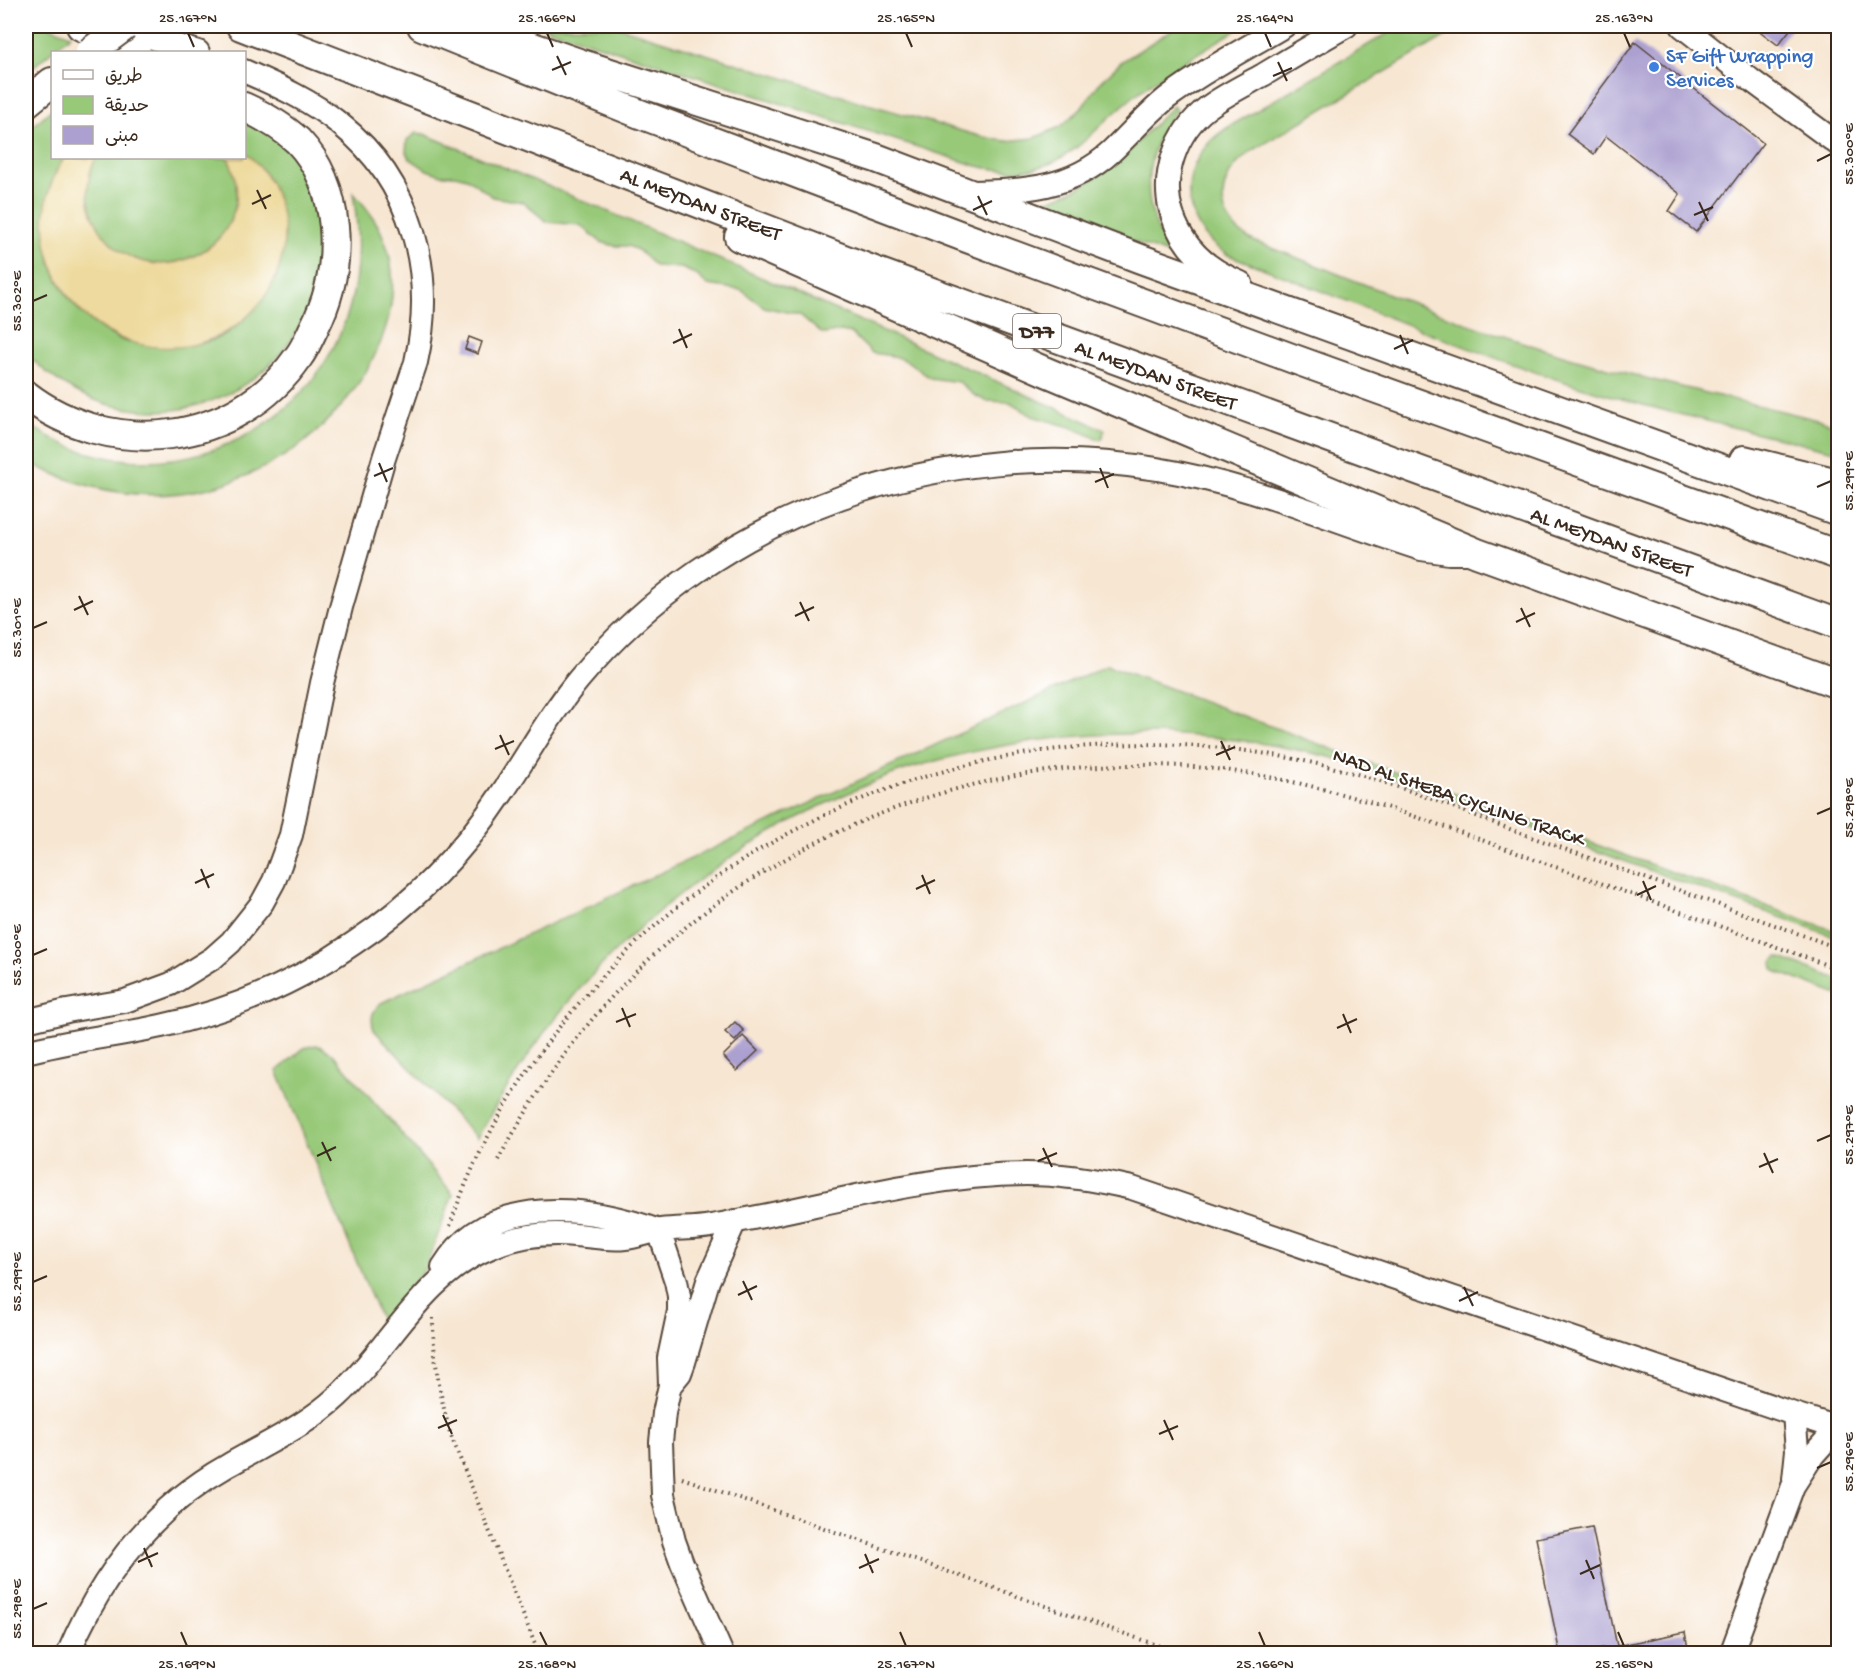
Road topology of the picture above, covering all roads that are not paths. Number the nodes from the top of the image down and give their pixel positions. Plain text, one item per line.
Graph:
1 (81, 26) edge
2 (115, 26) edge
3 (125, 26) edge
4 (241, 26) edge
5 (422, 26) edge
6 (470, 26) edge
7 (1284, 26) edge
8 (1346, 26) edge
9 (1682, 26) edge
10 (91, 51) edge
11 (133, 51) edge
12 (195, 51) edge
13 (246, 72) edge
14 (51, 83) edge
15 (26, 103) edge
16 (246, 108) edge
17 (1839, 144) edge
18 (638, 179) junction
19 (965, 193) junction
20 (1319, 323) junction
21 (26, 395) edge
22 (1650, 442) junction
23 (1839, 483) edge
24 (1839, 511) edge
25 (1476, 553) junction
26 (1839, 555) edge
27 (1839, 624) edge
28 (1839, 684) edge
29 (26, 1021) edge
30 (26, 1052) edge
31 (735, 1221) junction
32 (659, 1231) junction
33 (670, 1385) junction
34 (1794, 1414) junction
35 (1838, 1427) edge
36 (1792, 1486) junction
37 (68, 1653) edge
38 (722, 1653) edge
39 (1731, 1653) edge

1 - 11 main road
2 - 12 street
3 - 10 main road, bridge
4 - 18 main road, AL MEYDAN STREET / D77
5 - 26 main road
6 - 19 main road
7 - 19 street
8 - 20 street
9 - 17 street
13 - 29 street
14 - 15 main road
16 - 21 main road
18 - 25 main road
18 - 27 main road, AL MEYDAN STREET / D77
19 - 20 main road
20 - 22 main road
22 - 23 main road
22 - 24 main road
25 - 28 main road
25 - 30 street
31 - 32 street
31 - 33 street
31 - 34 street
32 - 33 street
32 - 37 street
33 - 38 street
34 - 35 street
34 - 36 street
35 - 36 street
36 - 39 street

